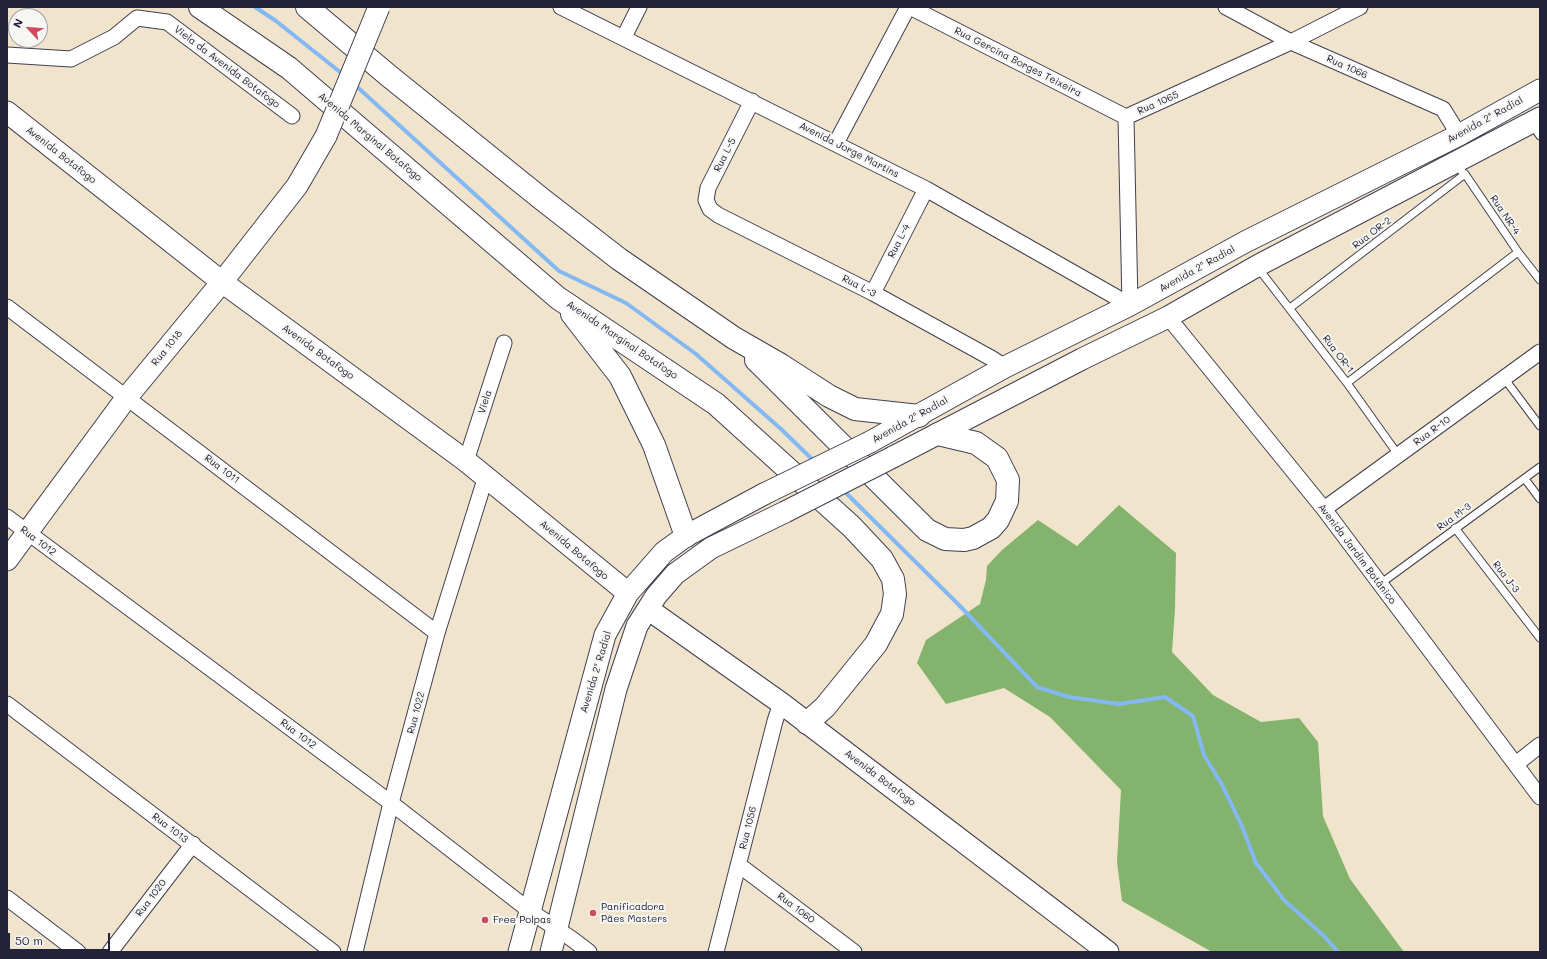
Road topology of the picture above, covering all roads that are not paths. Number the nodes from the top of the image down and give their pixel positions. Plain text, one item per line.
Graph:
1 (200, 7) edge
2 (307, 7) edge
3 (379, 7) edge
4 (561, 7) edge
5 (639, 7) edge
6 (909, 7) edge
7 (1226, 7) edge
8 (1360, 7) edge
9 (135, 12) edge
10 (624, 37) junction
11 (1291, 42) junction
12 (7, 55) edge
13 (1540, 90) edge
14 (752, 101) junction
15 (7, 112) edge
16 (292, 116) dead end
17 (1126, 117) junction
18 (1537, 126) edge
19 (1459, 134) junction
20 (836, 143) junction
21 (1458, 169) junction
22 (926, 189) junction
23 (710, 209) joint
24 (1518, 252) junction
25 (1257, 266) junction
26 (1540, 280) edge
27 (222, 282) junction
28 (873, 293) junction
29 (558, 298) junction
30 (1130, 305) junction
31 (7, 307) edge
32 (1290, 308) junction
33 (1168, 317) junction
34 (734, 338) junction
35 (504, 343) dead end
36 (1540, 352) edge
37 (1082, 359) junction
38 (1005, 367) junction
39 (1504, 378) junction
40 (1347, 382) junction
41 (127, 397) junction
42 (919, 416) junction
43 (1540, 426) edge
44 (938, 434) junction
45 (1399, 456) junction
46 (466, 461) junction
47 (1540, 467) edge
48 (486, 476) junction
49 (1525, 479) junction
50 (1540, 499) edge
51 (1324, 509) junction
52 (7, 517) edge
53 (1455, 528) junction
54 (27, 533) junction
55 (686, 536) junction
56 (7, 560) edge
57 (1380, 584) junction
58 (628, 594) junction
59 (648, 609) junction
60 (437, 633) junction
61 (1540, 638) edge
62 (781, 703) junction
63 (7, 704) edge
64 (807, 723) junction
65 (1540, 745) edge
66 (1516, 764) junction
67 (1540, 797) edge
68 (391, 803) junction
69 (192, 844) junction
70 (739, 865) junction
71 (568, 884) junction
72 (7, 898) edge
73 (530, 911) junction
74 (557, 928) junction
75 (78, 952) edge
76 (110, 952) edge
77 (333, 952) edge
78 (355, 952) edge
79 (519, 952) edge
80 (551, 952) edge
81 (589, 952) edge
82 (716, 952) edge
83 (854, 952) edge
84 (1108, 952) edge

1 - 29 main road, Avenida Marginal Botafogo
2 - 34 main road
3 - 27 main road, Rua 1018, bridge
4 - 10 street, Avenida Jorge Martins
5 - 10 street
6 - 17 street, Rua Gercina Borges Teixeira
6 - 20 street
7 - 11 street, Rua 1066
8 - 11 street, Rua 1065
9 - 12 street
9 - 16 street, Viela da Avenida Botafogo
10 - 14 street, Avenida Jorge Martins
11 - 17 street, Rua 1065
11 - 19 street, Rua 1066
13 - 19 main road, Avenida 2ª Radial
14 - 20 street, Avenida Jorge Martins
14 - 23 street, Rua L-5
15 - 27 main road, Avenida Botafogo
17 - 30 street, Rua 1065
18 - 21 main road
19 - 30 main road, Avenida 2ª Radial
20 - 22 street, Avenida Jorge Martins
21 - 24 lane, Rua NR-4
21 - 25 main road
21 - 32 lane, Rua OR-2
22 - 28 street, Rua L-4
22 - 30 street, Avenida Jorge Martins
23 - 28 street, Rua L-3
24 - 26 lane, Rua NR-4
24 - 40 lane
25 - 32 lane, Rua OR-1
25 - 33 main road
27 - 41 main road, Rua 1018
27 - 46 main road, Avenida Botafogo
28 - 38 street, Rua L-3
29 - 55 main road
29 - 64 main road, Avenida Marginal Botafogo
30 - 37 main road
30 - 38 main road, Avenida 2ª Radial
31 - 41 street, Rua 1011
32 - 40 lane, Rua OR-1
33 - 37 main road
33 - 51 street, Avenida Jardim Botânico
34 - 42 main road
34 - 44 main road
35 - 46 street, Viela
36 - 39 street, Rua R-10
37 - 44 main road
38 - 42 main road, Avenida 2ª Radial
39 - 43 lane
39 - 45 street, Rua R-10
40 - 45 lane, Rua OR-1
41 - 54 main road, Rua 1018
41 - 60 street, Rua 1011
42 - 55 main road, Avenida 2ª Radial, bridge
44 - 59 main road, bridge
45 - 51 street, Rua R-10
46 - 48 main road, Avenida Botafogo
47 - 49 lane, Rua M-3
48 - 58 main road, Avenida Botafogo
48 - 60 street, Rua 1022
49 - 50 lane
49 - 53 lane, Rua M-3
51 - 57 street, Avenida Jardim Botânico
52 - 54 street, Rua 1012
53 - 57 lane, Rua M-3
53 - 61 lane, Rua J-3
54 - 56 main road, Rua 1018
54 - 68 street, Rua 1012
55 - 58 main road, Avenida 2ª Radial
57 - 66 street, Avenida Jardim Botânico
58 - 73 main road, Avenida 2ª Radial
59 - 62 main road, Avenida Botafogo
59 - 71 main road
60 - 68 street, Rua 1022
62 - 64 main road, Avenida Botafogo
62 - 70 street, Rua 1056
63 - 69 street, Rua 1013
64 - 84 main road, Avenida Botafogo
65 - 66 street
66 - 67 street, Avenida Jardim Botânico
68 - 73 street, Rua 1012
68 - 78 street, Rua 1022
69 - 76 street, Rua 1020
69 - 77 street, Rua 1013
70 - 82 street, Rua 1056
70 - 83 street, Rua 1060
71 - 73 main road
71 - 74 main road
72 - 75 street
73 - 74 street, Rua 1012
73 - 79 main road, Avenida 2ª Radial
74 - 80 main road
74 - 81 street, Rua 1012

